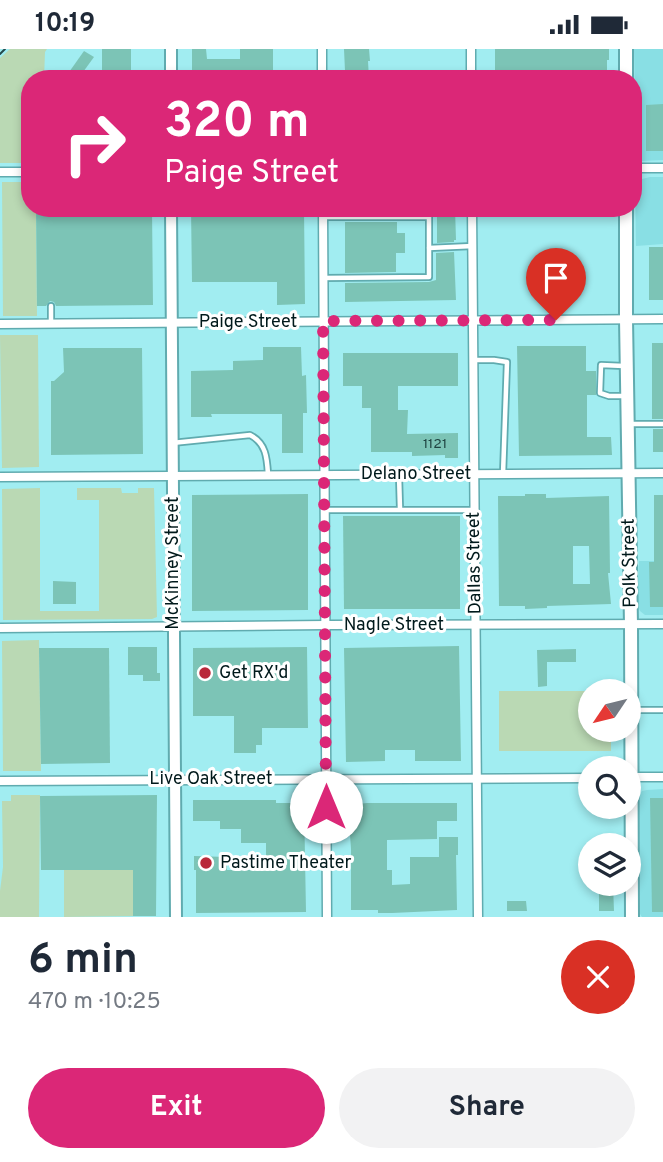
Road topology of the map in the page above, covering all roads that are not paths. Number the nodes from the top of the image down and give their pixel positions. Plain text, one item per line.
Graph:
1 (171, 49) edge
2 (322, 49) edge
3 (471, 49) edge
4 (626, 49) edge
5 (171, 70) edge
6 (322, 70) edge
7 (471, 70) edge
8 (626, 70) edge
9 (642, 168) edge
10 (663, 168) edge
11 (0, 172) edge
12 (21, 172) edge
13 (171, 217) edge
14 (323, 217) edge
15 (429, 217) edge
16 (472, 217) edge
17 (626, 217) edge
18 (473, 246) junction
19 (429, 248) junction
20 (323, 278) junction
21 (51, 306) dead end
22 (626, 319) junction
23 (663, 319) edge
24 (473, 320) junction
25 (323, 321) junction
26 (172, 322) junction
27 (51, 323) junction
28 (0, 324) edge
29 (473, 361) junction
30 (627, 366) junction
31 (628, 396) junction
32 (628, 424) junction
33 (663, 424) edge
34 (173, 443) junction
35 (629, 473) junction
36 (663, 473) edge
37 (474, 474) junction
38 (503, 474) junction
39 (268, 475) junction
40 (324, 475) junction
41 (399, 475) junction
42 (173, 476) junction
43 (0, 477) edge
44 (400, 509) junction
45 (324, 510) junction
46 (474, 510) junction
47 (663, 624) edge
48 (325, 625) junction
49 (631, 625) junction
50 (475, 626) junction
51 (174, 627) junction
52 (0, 628) edge
53 (632, 679) edge
54 (663, 709) edge
55 (641, 710) edge
56 (641, 777) edge
57 (663, 777) edge
58 (476, 778) junction
59 (578, 778) edge
60 (326, 779) junction
61 (175, 780) junction
62 (0, 781) edge
63 (631, 819) edge
64 (176, 917) edge
65 (327, 917) edge
66 (478, 917) edge
67 (632, 917) edge

1 - 5 street
2 - 6 street
3 - 7 street
4 - 8 main road
9 - 10 street
11 - 12 street
13 - 26 street, McKinney Street
14 - 20 street
15 - 19 lane
16 - 18 street, Dallas Street
17 - 22 main road, Polk Street
18 - 19 lane
18 - 24 street, Dallas Street
19 - 20 lane
20 - 25 street
21 - 27 lane
22 - 23 street, Paige Street
22 - 24 street, Paige Street
22 - 30 main road, Polk Street
24 - 25 street, Paige Street
24 - 29 street, Dallas Street
25 - 26 street, Paige Street
25 - 40 street
26 - 27 street, Paige Street
26 - 34 street, McKinney Street
27 - 28 street, Paige Street
29 - 37 street, Dallas Street
29 - 38 lane
30 - 31 main road, Polk Street
30 - 31 lane
31 - 32 main road, Polk Street
32 - 33 lane
32 - 35 main road, Polk Street
34 - 39 lane
34 - 42 street, McKinney Street
35 - 36 street, Delano Street
35 - 38 street, Delano Street
35 - 49 main road, Polk Street
37 - 38 street, Delano Street
37 - 41 street, Delano Street
37 - 46 street, Dallas Street
39 - 40 street, Delano Street
39 - 42 street, Delano Street
40 - 41 street, Delano Street
40 - 45 street
41 - 44 lane
42 - 43 street, Delano Street
42 - 51 street, McKinney Street
44 - 45 lane
44 - 46 lane
45 - 48 street
46 - 50 street, Dallas Street
47 - 49 street, Nagle Street
48 - 50 street, Nagle Street
48 - 51 street, Nagle Street
48 - 60 street
49 - 50 street, Nagle Street
49 - 53 main road, Polk Street
50 - 58 street, Dallas Street
51 - 52 street, Nagle Street
51 - 61 street, McKinney Street
54 - 55 lane
56 - 57 street
58 - 59 street, Live Oak Street
58 - 60 street, Live Oak Street
58 - 66 street, Dallas Street
60 - 61 street, Live Oak Street
60 - 65 street
61 - 62 street, Live Oak Street
61 - 64 street, McKinney Street
63 - 67 main road, Polk Street

